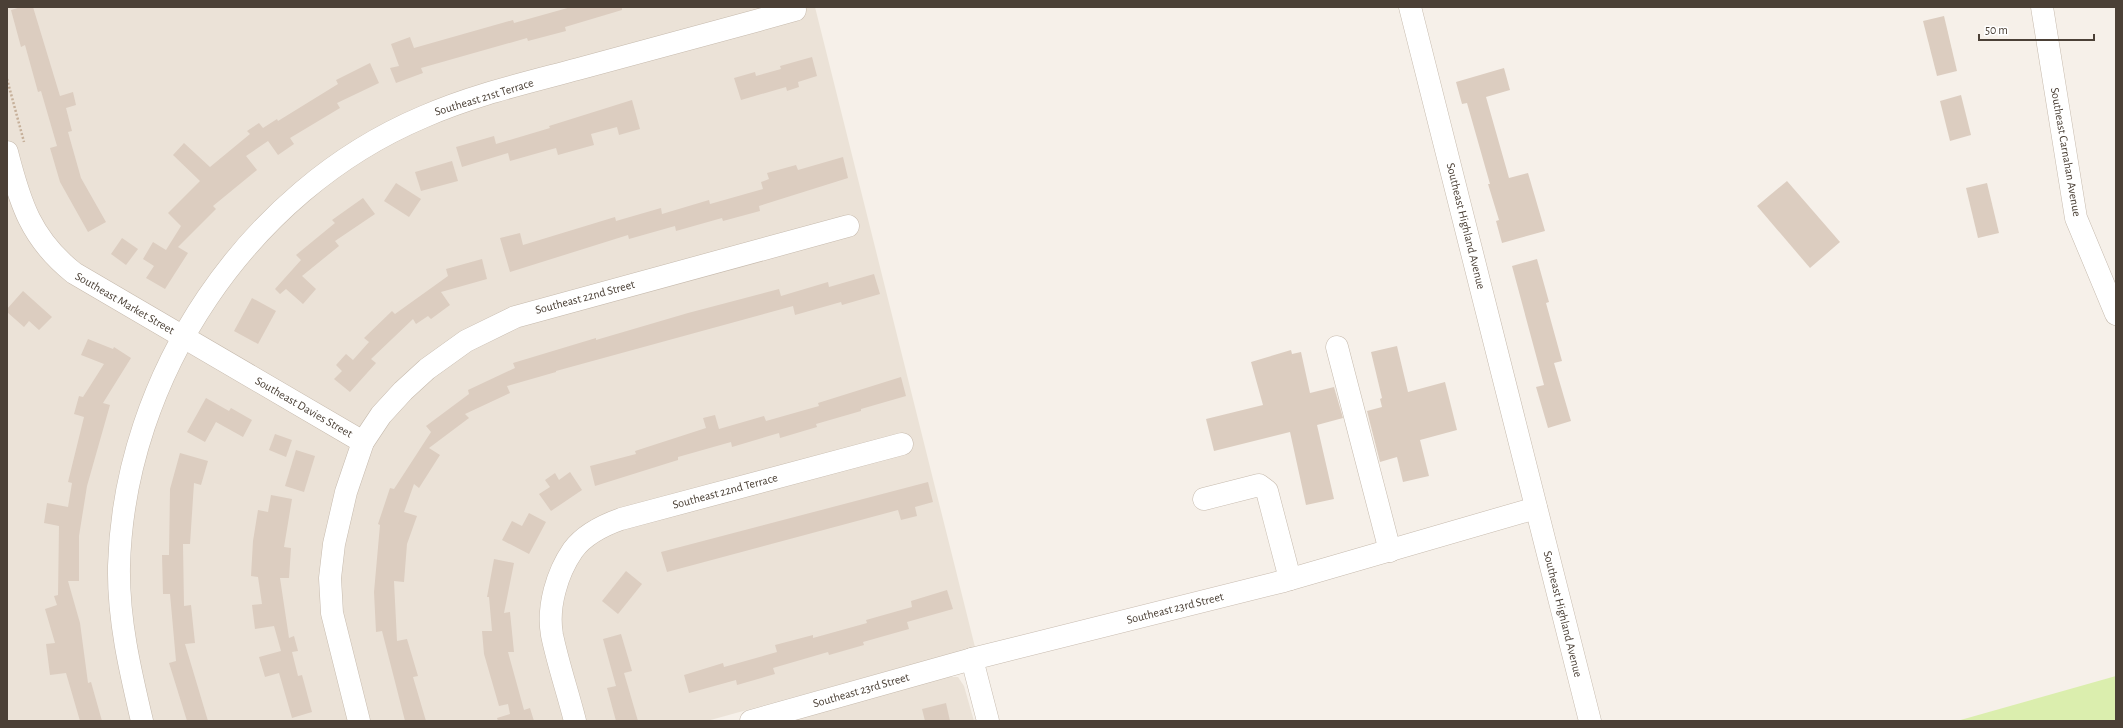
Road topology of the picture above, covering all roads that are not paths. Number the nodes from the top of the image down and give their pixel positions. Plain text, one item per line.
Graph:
1 (1410, 7) edge
2 (2042, 7) edge
3 (795, 10) dead end
4 (16, 151) edge
5 (848, 226) dead end
6 (2116, 314) edge
7 (184, 337) junction
8 (1337, 347) dead end
9 (363, 442) junction
10 (902, 444) dead end
11 (1204, 499) dead end
12 (1536, 508) junction
13 (1390, 551) junction
14 (1290, 579) junction
15 (972, 659) junction
16 (142, 721) edge
17 (360, 721) edge
18 (576, 721) edge
19 (751, 721) edge
20 (988, 721) edge
21 (1590, 721) edge

1 - 12 street, Southeast Highland Avenue
2 - 6 street, Southeast Carnahan Avenue
3 - 7 street, Southeast 21st Terrace
4 - 7 street, Southeast Market Street
5 - 9 street, Southeast 22nd Street
7 - 9 street, Southeast Davies Street
7 - 16 street, Southeast Market Street
8 - 13 street
9 - 17 street, Southeast Davies Street
10 - 18 street, Southeast 22nd Terrace
11 - 14 street
12 - 13 street, Southeast 23rd Street
12 - 21 street, Southeast Highland Avenue
13 - 14 street, Southeast 23rd Street
14 - 15 street, Southeast 23rd Street
15 - 19 street, Southeast 23rd Street
15 - 20 street

